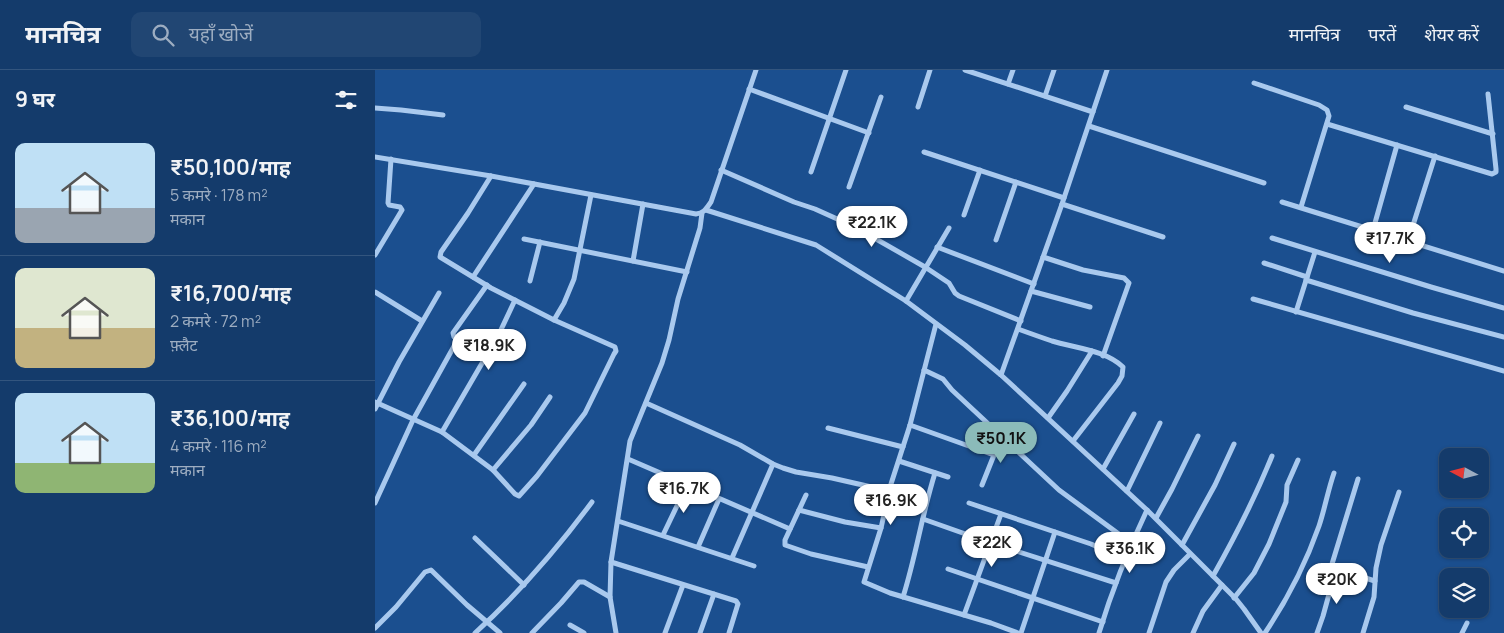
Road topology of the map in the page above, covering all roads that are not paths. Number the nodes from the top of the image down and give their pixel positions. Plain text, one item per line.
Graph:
1 (756, 70) edge
2 (846, 70) edge
3 (930, 70) edge
4 (1013, 70) edge
5 (1054, 70) edge
6 (1107, 70) edge
7 (969, 71) edge
8 (1254, 83) dead end
9 (1008, 84) junction
10 (749, 89) junction
11 (1488, 94) dead end
12 (1045, 96) junction
13 (881, 97) dead end
14 (918, 107) dead end
15 (1406, 107) dead end
16 (375, 108) edge
17 (1093, 112) junction
18 (443, 115) dead end
19 (829, 119) junction
20 (1327, 124) junction
21 (1089, 126) junction
22 (869, 133) junction
23 (1493, 134) junction
24 (1397, 145) junction
25 (925, 152) dead end
26 (1435, 156) junction
27 (375, 158) edge
28 (391, 160) junction
29 (721, 170) junction
30 (980, 170) junction
31 (811, 172) dead end
32 (491, 176) junction
33 (1016, 182) junction
34 (534, 184) junction
35 (1264, 184) dead end
36 (849, 187) dead end
37 (591, 195) junction
38 (1064, 198) junction
39 (1282, 202) dead end
40 (643, 204) junction
41 (1062, 204) junction
42 (1301, 208) junction
43 (704, 212) junction
44 (964, 215) dead end
45 (949, 228) dead end
46 (1373, 230) junction
47 (1163, 237) dead end
48 (1272, 238) dead end
49 (525, 239) dead end
50 (996, 240) dead end
51 (1408, 241) junction
52 (540, 242) junction
53 (378, 245) edge
54 (937, 247) junction
55 (580, 250) junction
56 (1315, 252) junction
57 (375, 255) edge
58 (1043, 257) junction
59 (633, 261) junction
60 (1264, 263) dead end
61 (925, 267) junction
62 (1504, 271) edge
63 (687, 272) junction
64 (473, 277) junction
65 (1307, 278) junction
66 (530, 281) dead end
67 (1034, 284) junction
68 (487, 285) junction
69 (1031, 291) junction
70 (375, 292) edge
71 (439, 293) dead end
72 (1253, 299) dead end
73 (515, 300) junction
74 (906, 301) junction
75 (1090, 306) dead end
76 (1504, 308) edge
77 (1296, 312) junction
78 (554, 320) junction
79 (422, 321) junction
80 (1021, 321) junction
81 (936, 324) junction
82 (1018, 329) junction
83 (1504, 337) edge
84 (458, 339) junction
85 (489, 351) junction
86 (1092, 351) junction
87 (1103, 356) junction
88 (924, 370) junction
89 (1504, 371) edge
90 (1001, 375) junction
91 (524, 384) dead end
92 (550, 397) dead end
93 (376, 403) edge
94 (646, 403) junction
95 (375, 409) edge
96 (1134, 414) dead end
97 (1048, 418) junction
98 (413, 420) junction
99 (1160, 423) dead end
100 (911, 424) junction
101 (828, 428) dead end
102 (442, 432) junction
103 (1002, 435) junction
104 (1198, 436) dead end
105 (1073, 441) junction
106 (1234, 444) dead end
107 (903, 447) junction
108 (474, 455) junction
109 (994, 455) junction
110 (1272, 456) dead end
111 (628, 458) junction
112 (1298, 460) dead end
113 (899, 461) junction
114 (773, 464) junction
115 (1103, 469) junction
116 (493, 470) junction
117 (1334, 473) dead end
118 (935, 474) junction
119 (948, 477) dead end
120 (1358, 479) dead end
121 (687, 485) junction
122 (982, 485) dead end
123 (889, 491) junction
124 (1127, 491) junction
125 (1399, 492) dead end
126 (806, 495) dead end
127 (719, 499) junction
128 (592, 502) dead end
129 (375, 503) edge
130 (969, 503) dead end
131 (799, 510) junction
132 (1147, 510) junction
133 (752, 512) junction
134 (1001, 514) junction
135 (1156, 518) junction
136 (923, 519) junction
137 (618, 521) junction
138 (881, 528) junction
139 (790, 529) junction
140 (1055, 532) junction
141 (663, 536) junction
142 (475, 538) dead end
143 (991, 543) junction
144 (1131, 543) junction
145 (1182, 545) junction
146 (698, 547) junction
147 (1190, 554) junction
148 (733, 558) junction
149 (1125, 559) junction
150 (1045, 560) junction
151 (611, 562) junction
152 (754, 566) dead end
153 (868, 567) junction
154 (948, 569) dead end
155 (1336, 569) junction
156 (1213, 576) junction
157 (978, 579) junction
158 (1375, 580) junction
159 (1116, 582) junction
160 (524, 585) junction
161 (683, 585) junction
162 (1222, 585) junction
163 (714, 594) junction
164 (610, 596) junction
165 (903, 596) junction
166 (1033, 598) junction
167 (1234, 598) junction
168 (963, 616) junction
169 (487, 622) junction
170 (1103, 622) junction
171 (1467, 623) dead end
172 (570, 625) dead end
173 (1256, 626) junction
174 (375, 628) edge
175 (475, 633) edge
176 (500, 633) edge
177 (532, 633) edge
178 (584, 633) edge
179 (616, 633) edge
180 (665, 633) edge
181 (700, 633) edge
182 (729, 633) edge
183 (1020, 633) edge
184 (1099, 633) edge
185 (1149, 633) edge
186 (1193, 633) edge
187 (1251, 633) edge
188 (1261, 633) edge
189 (1265, 633) edge
190 (1317, 633) edge
191 (1363, 633) edge
192 (1462, 633) edge

1 - 10 street
2 - 19 street
3 - 14 street
4 - 9 street
5 - 12 street
6 - 17 street
7 - 9 street
8 - 20 street
9 - 12 street
10 - 19 street
10 - 29 street
11 - 23 street
12 - 17 street
13 - 22 street
15 - 23 street
16 - 18 street
17 - 21 street
19 - 22 street
19 - 31 street
20 - 24 street
20 - 42 street
21 - 35 street
21 - 38 street
22 - 36 street
23 - 26 street
24 - 26 street
24 - 46 street
25 - 30 street
26 - 51 street
27 - 28 street
28 - 32 street
28 - 53 street
29 - 43 street
29 - 61 street
30 - 33 street
30 - 44 street
32 - 34 street
32 - 64 street
33 - 38 street
33 - 50 street
34 - 37 street
34 - 64 street
37 - 40 street
37 - 55 street
38 - 41 street
39 - 42 street
40 - 43 street
40 - 59 street
41 - 47 street
41 - 58 street
42 - 46 street
43 - 63 street
43 - 74 street
45 - 54 street
46 - 51 street
48 - 56 street
49 - 52 street
51 - 62 street
52 - 55 street
52 - 66 street
53 - 57 street
54 - 61 street
54 - 67 street
55 - 59 street
55 - 78 street
56 - 65 street
56 - 76 street
58 - 67 street
58 - 87 street
59 - 63 street
60 - 65 street
61 - 74 street
61 - 80 street
63 - 94 street
64 - 68 street
65 - 77 street
65 - 83 street
67 - 69 street
68 - 73 street
68 - 84 street
69 - 75 street
69 - 80 street
70 - 79 street
71 - 79 street
72 - 77 street
73 - 78 street
73 - 85 street
74 - 81 street
77 - 89 street
78 - 116 street
79 - 93 street
80 - 82 street
81 - 88 street
81 - 90 street
82 - 86 street
82 - 90 street
84 - 85 street
84 - 98 street
85 - 102 street
86 - 87 street
86 - 97 street
87 - 105 street
88 - 100 street
88 - 103 street
90 - 97 street
91 - 108 street
92 - 116 street
93 - 95 street
93 - 98 street
94 - 111 street
94 - 114 street
96 - 115 street
97 - 105 street
98 - 102 street
98 - 129 street
99 - 124 street
100 - 107 street
100 - 109 street
101 - 107 street
102 - 108 street
103 - 109 street
103 - 144 street
104 - 135 street
105 - 115 street
106 - 145 street
107 - 113 street
108 - 116 street
109 - 122 street
110 - 156 street
111 - 121 street
111 - 137 street
112 - 167 street
113 - 118 street
113 - 123 street
114 - 123 street
114 - 133 street
115 - 124 street
117 - 189 street
118 - 119 street
118 - 136 street
120 - 155 street
121 - 127 street
121 - 141 street
123 - 138 street
124 - 132 street
125 - 158 street
126 - 131 street
127 - 133 street
127 - 146 street
128 - 160 street
130 - 134 street
131 - 138 street
131 - 139 street
132 - 135 street
132 - 144 street
133 - 139 street
133 - 148 street
134 - 140 street
134 - 143 street
135 - 145 street
136 - 143 street
136 - 165 street
137 - 141 street
137 - 151 street
138 - 153 street
139 - 153 street
140 - 149 street
140 - 150 street
141 - 146 street
142 - 160 street
143 - 150 street
143 - 157 street
144 - 149 street
145 - 147 street
146 - 148 street
147 - 156 street
147 - 185 street
148 - 152 street
149 - 159 street
150 - 159 street
150 - 166 street
151 - 161 street
151 - 164 street
153 - 165 street
154 - 157 street
155 - 158 street
155 - 190 street
156 - 162 street
157 - 166 street
157 - 168 street
158 - 191 street
159 - 170 street
160 - 169 street
161 - 163 street
161 - 180 street
162 - 167 street
162 - 186 street
163 - 181 street
163 - 182 street
164 - 177 street
164 - 179 street
165 - 168 street
166 - 170 street
166 - 183 street
167 - 173 street
168 - 183 street
169 - 174 street
169 - 175 street
169 - 176 street
170 - 184 street
171 - 192 street
172 - 178 street
173 - 187 street
173 - 188 street

